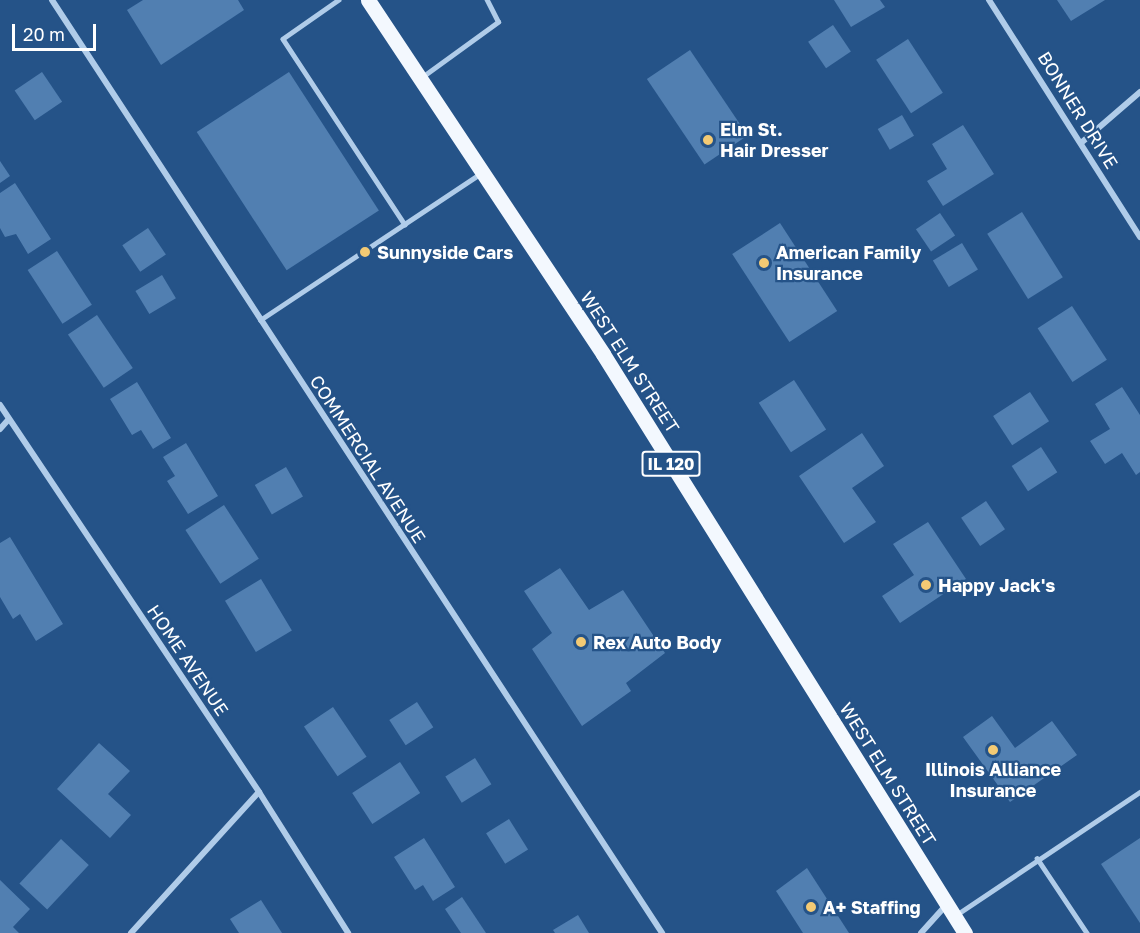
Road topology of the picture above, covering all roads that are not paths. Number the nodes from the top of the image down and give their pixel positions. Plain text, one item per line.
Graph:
1 (52, 0) edge
2 (339, 0) edge
3 (368, 0) edge
4 (487, 0) edge
5 (989, 0) edge
6 (420, 78) junction
7 (1140, 92) edge
8 (1081, 143) junction
9 (482, 172) junction
10 (405, 225) junction
11 (1140, 237) edge
12 (260, 321) junction
13 (0, 405) edge
14 (9, 419) junction
15 (0, 429) edge
16 (259, 792) junction
17 (1140, 792) edge
18 (1037, 858) junction
19 (950, 910) junction
20 (131, 933) edge
21 (348, 933) edge
22 (662, 933) edge
23 (921, 933) edge
24 (965, 933) edge
25 (1087, 933) edge

1 - 12 street, COMMERCIAL AVENUE
2 - 10 lane
3 - 6 main road, WEST ELM STREET / IL 120
4 - 6 lane
5 - 8 street, BONNER DRIVE
6 - 9 main road, WEST ELM STREET / IL 120
7 - 8 street
8 - 11 street, BONNER DRIVE
9 - 10 lane
9 - 19 main road, WEST ELM STREET / IL 120
10 - 12 lane
12 - 22 street, COMMERCIAL AVENUE
13 - 14 street, HOME AVENUE
14 - 15 street
14 - 16 street, HOME AVENUE
16 - 20 street
16 - 21 street, HOME AVENUE
17 - 18 lane
18 - 19 lane
18 - 25 lane
19 - 23 street
19 - 24 main road, WEST ELM STREET / IL 120

